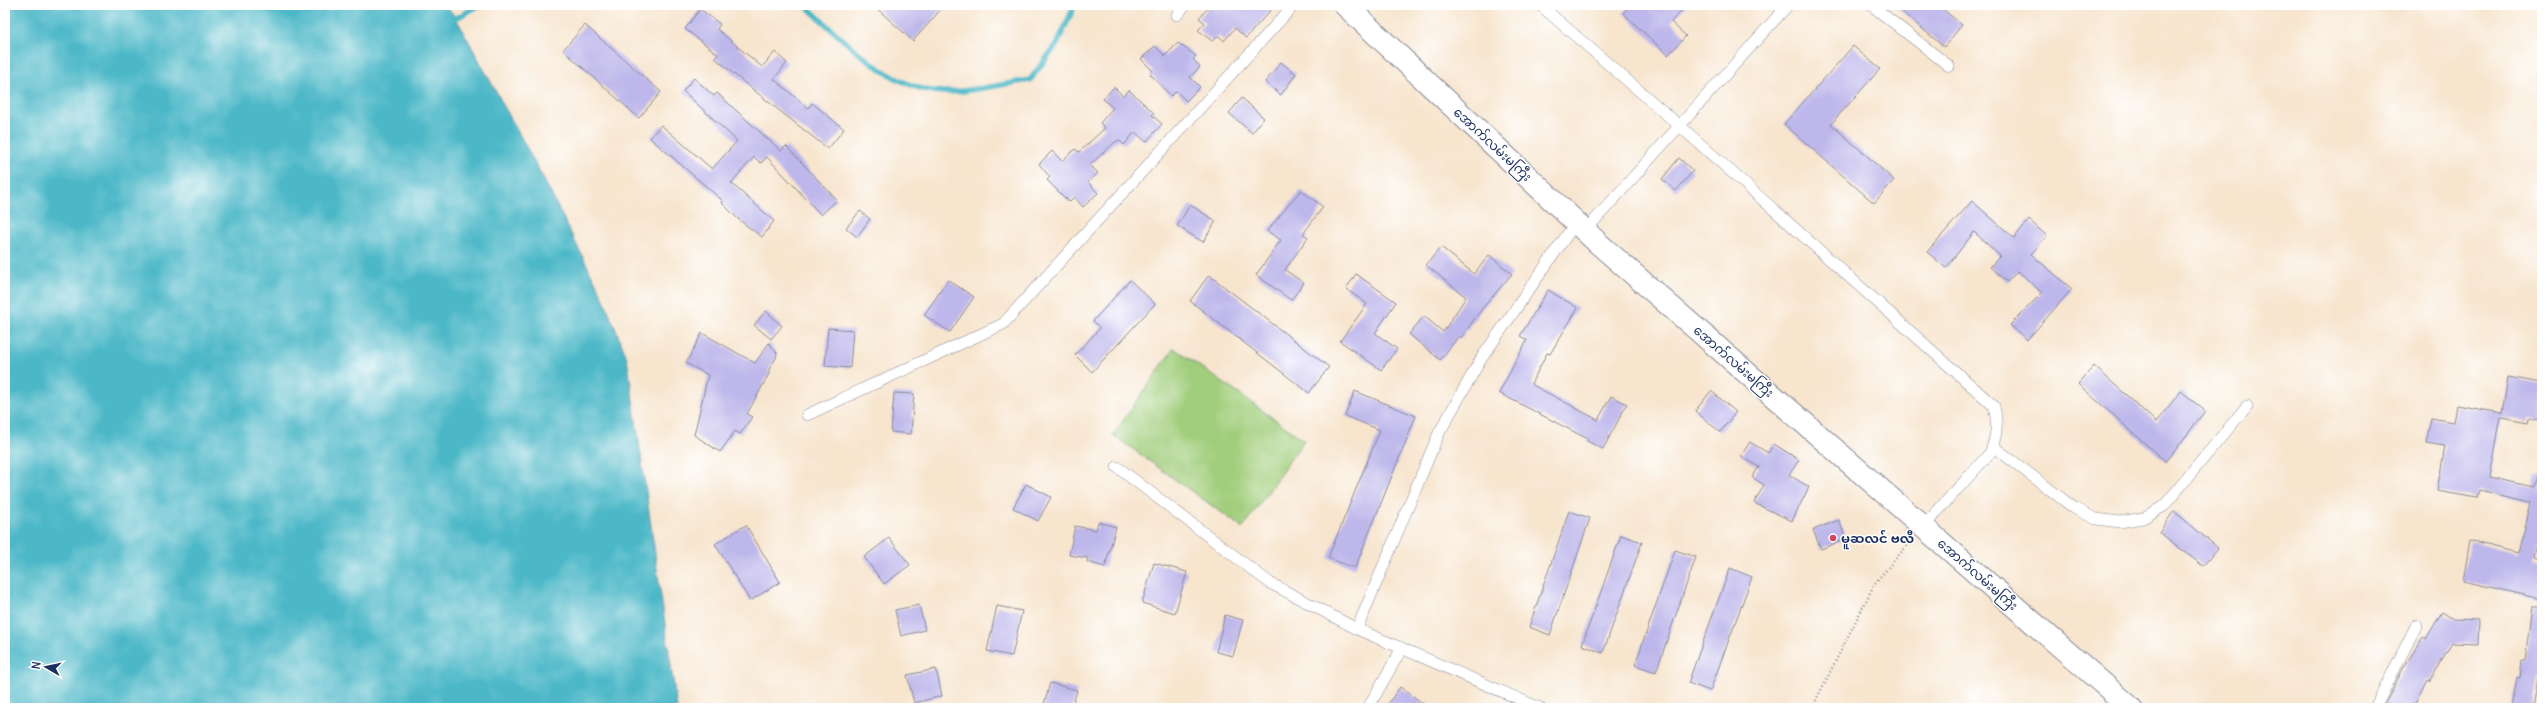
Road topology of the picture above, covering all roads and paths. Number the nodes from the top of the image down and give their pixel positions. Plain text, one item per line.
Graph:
1 (1185, 5) edge
2 (1294, 5) edge
3 (1345, 5) edge
4 (1540, 5) edge
5 (1788, 5) edge
6 (1871, 5) edge
7 (1177, 15) dead end
8 (1949, 66) dead end
9 (1681, 127) junction
10 (1581, 227) junction
11 (2247, 406) dead end
12 (807, 415) dead end
13 (1993, 446) junction
14 (1117, 468) dead end
15 (1924, 526) junction
16 (2416, 626) dead end
17 (1357, 629) junction
18 (1402, 648) junction
19 (1368, 708) edge
20 (1540, 708) edge
21 (1812, 708) edge
22 (2131, 708) edge
23 (2375, 708) edge

1 - 7 lane
2 - 12 lane
3 - 10 main road, အောက်လမ်းမကြီး
4 - 9 lane
5 - 9 lane
6 - 8 lane
9 - 10 lane
9 - 13 lane
10 - 15 main road, အောက်လမ်းမကြီး
10 - 17 lane
11 - 13 lane
13 - 15 lane
14 - 17 lane
15 - 21 path
15 - 22 main road, အောက်လမ်းမကြီး
16 - 23 lane
17 - 18 lane
18 - 19 lane
18 - 20 lane

